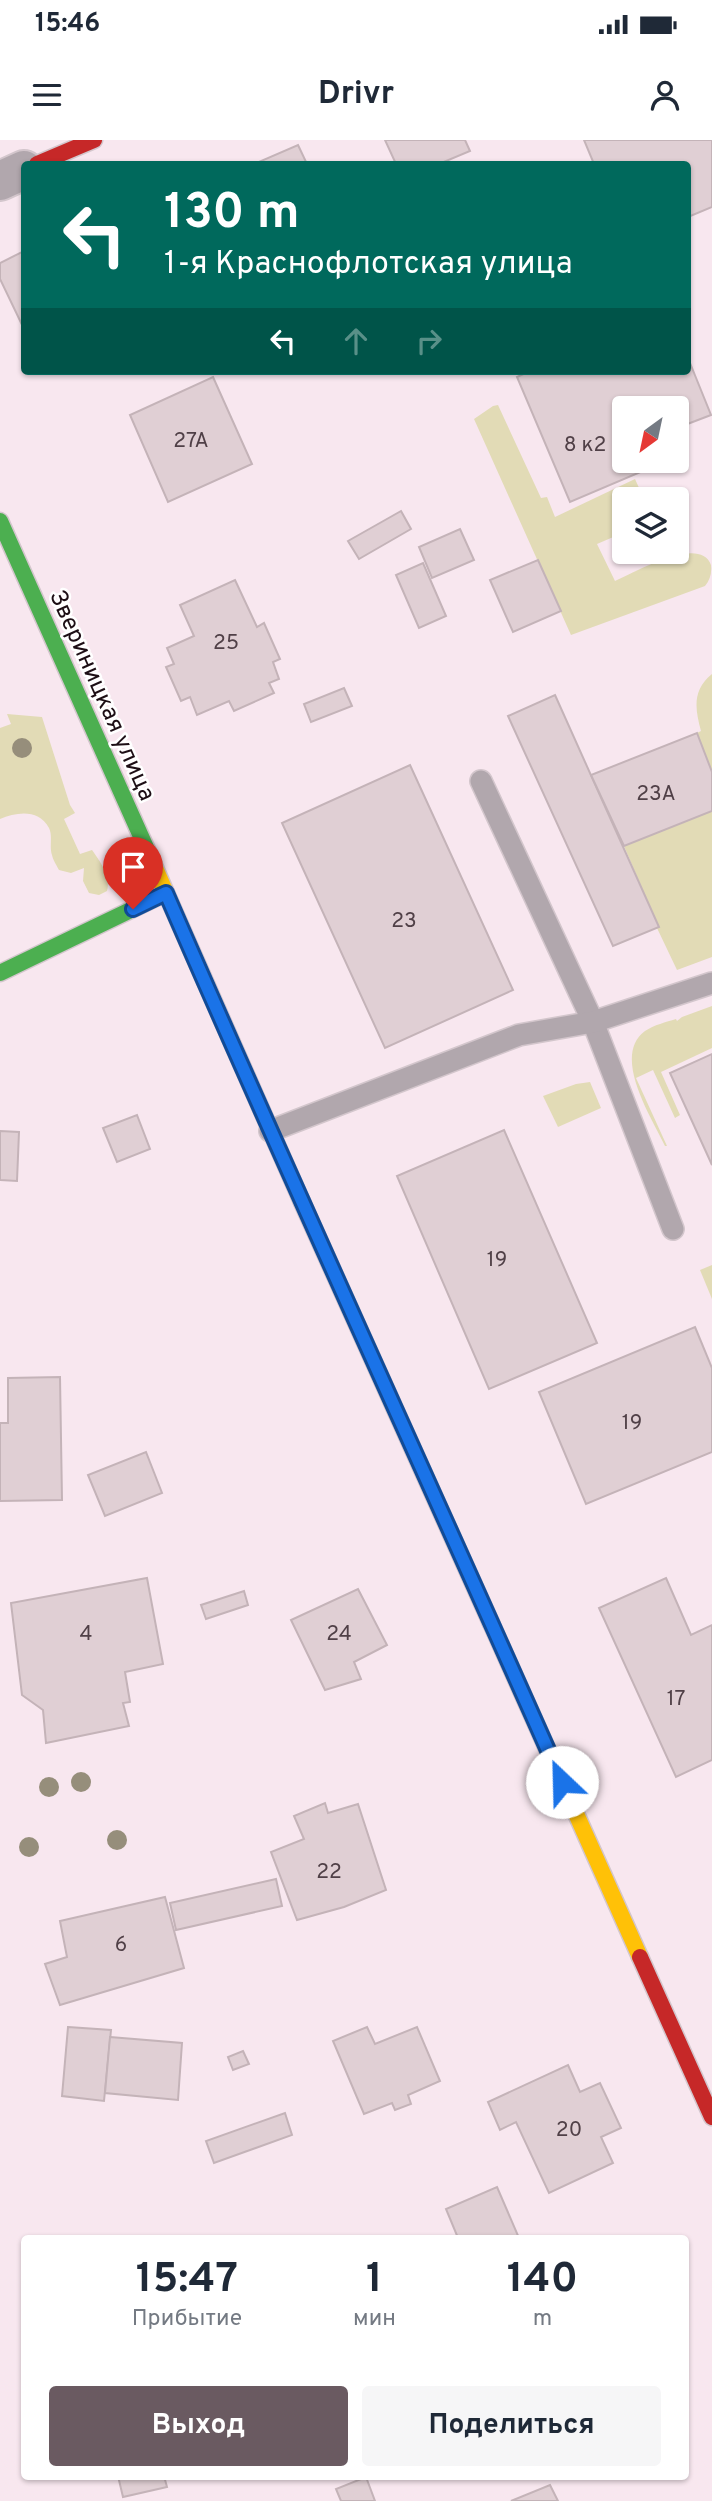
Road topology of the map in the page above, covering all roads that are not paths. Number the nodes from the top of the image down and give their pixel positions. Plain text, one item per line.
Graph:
1 (94, 140) edge
2 (44, 161) edge
3 (21, 171) edge
4 (0, 181) edge
5 (0, 521) edge
6 (481, 781) dead end
7 (166, 893) junction
8 (0, 973) edge
9 (712, 983) edge
10 (593, 1022) junction
11 (270, 1131) junction
12 (673, 1229) dead end
13 (712, 2117) edge

1 - 2 street
3 - 4 street
5 - 7 street, Звериницкая улица
6 - 10 lane
7 - 8 street
7 - 11 street, Звериницкая улица
9 - 10 lane
10 - 11 lane
10 - 12 lane
11 - 13 street, Звериницкая улица

